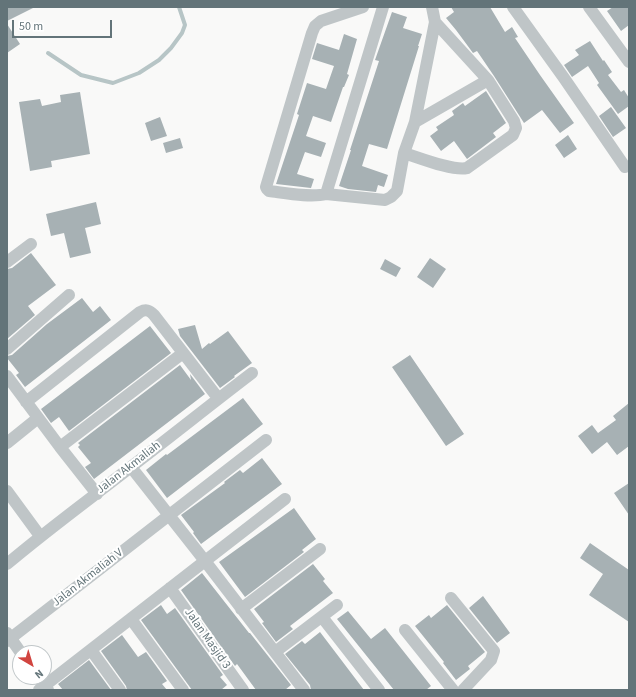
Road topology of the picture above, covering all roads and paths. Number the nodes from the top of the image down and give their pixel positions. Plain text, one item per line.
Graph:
1 (363, 7) edge
2 (383, 7) edge
3 (432, 7) edge
4 (513, 7) edge
5 (589, 7) edge
6 (435, 22) junction
7 (624, 45) edge
8 (629, 62) edge
9 (488, 80) junction
10 (415, 122) junction
11 (404, 153) junction
12 (625, 168) dead end
13 (326, 194) junction
14 (32, 244) dead end
15 (7, 262) edge
16 (69, 295) dead end
17 (7, 349) edge
18 (183, 352) junction
19 (252, 373) dead end
20 (7, 376) edge
21 (218, 398) junction
22 (26, 402) junction
23 (38, 418) junction
24 (266, 440) dead end
25 (7, 443) edge
26 (60, 446) junction
27 (131, 467) junction
28 (7, 491) edge
29 (97, 494) junction
30 (285, 499) dead end
31 (169, 516) junction
32 (40, 536) junction
33 (320, 549) dead end
34 (204, 561) junction
35 (7, 563) edge
36 (170, 588) junction
37 (451, 598) dead end
38 (337, 605) dead end
39 (241, 609) junction
40 (322, 617) junction
41 (130, 619) junction
42 (405, 630) dead end
43 (8, 638) edge
44 (91, 650) junction
45 (275, 652) junction
46 (42, 686) edge
47 (120, 690) edge
48 (183, 690) edge
49 (243, 690) edge
50 (304, 690) edge
51 (379, 690) edge
52 (454, 690) edge
53 (463, 690) edge

1 - 13 street
2 - 13 street
3 - 6 street
4 - 12 street
5 - 7 street
6 - 9 street
6 - 10 street
7 - 8 street
9 - 10 street
9 - 11 street
10 - 11 street
11 - 13 street
14 - 15 street
16 - 17 street
18 - 21 street
18 - 22 street
18 - 26 street
19 - 21 street, Jalan Akmaliah
20 - 22 street
21 - 27 street, Jalan Akmaliah
22 - 23 street
23 - 25 street
23 - 26 street
24 - 31 street, Jalan Akmaliah V
26 - 29 street
27 - 29 street, Jalan Akmaliah
27 - 31 street
28 - 32 street
29 - 32 street, Jalan Akmaliah
30 - 34 street
31 - 34 street
31 - 43 street, Jalan Akmaliah V
32 - 35 street, Jalan Akmaliah
33 - 39 street
34 - 36 street
34 - 39 street
36 - 41 street
36 - 49 street, Jalan Masjid 3
37 - 53 street
38 - 40 street
39 - 45 street
40 - 45 street
40 - 51 street
41 - 44 street
41 - 48 street
42 - 52 street
44 - 46 street
44 - 47 street
45 - 50 street

